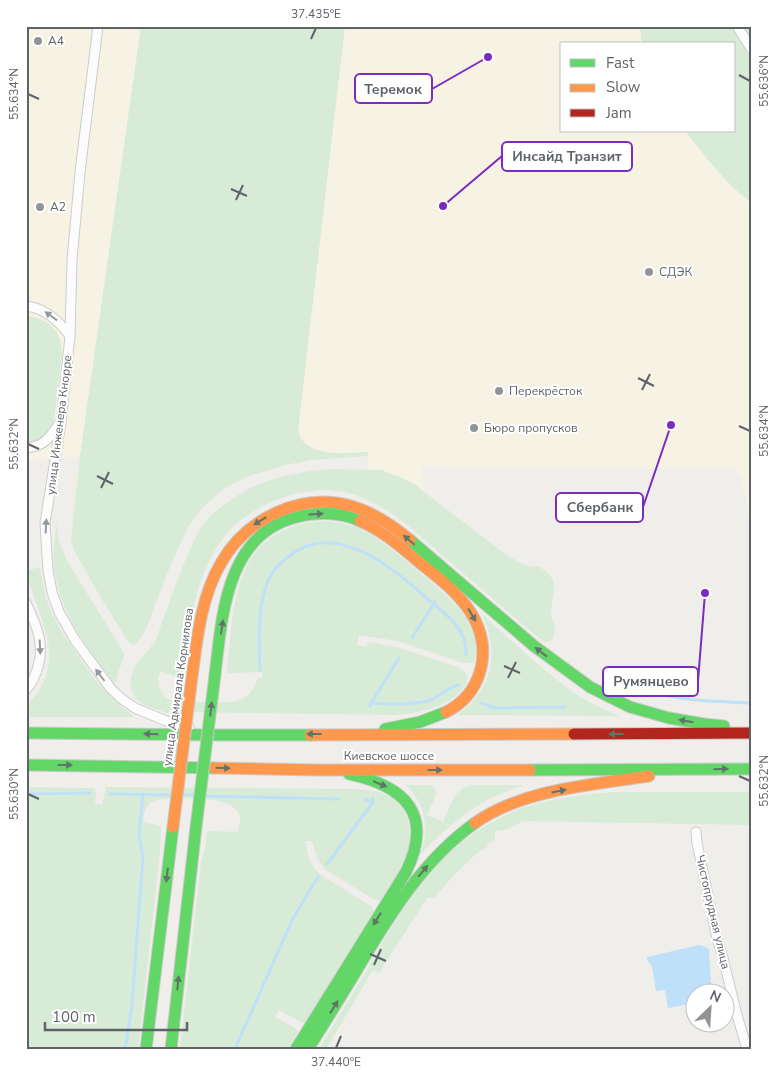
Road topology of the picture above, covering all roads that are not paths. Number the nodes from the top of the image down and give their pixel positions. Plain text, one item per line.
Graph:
1 (98, 26) edge
2 (737, 26) edge
3 (752, 50) edge
4 (26, 306) edge
5 (70, 336) junction
6 (61, 422) junction
7 (26, 448) edge
8 (26, 604) edge
9 (26, 690) edge
10 (752, 729) edge
11 (26, 732) edge
12 (752, 733) edge
13 (363, 734) junction
14 (218, 735) junction
15 (26, 765) edge
16 (691, 769) junction
17 (752, 769) edge
18 (316, 770) junction
19 (696, 832) dead end
20 (146, 1049) edge
21 (171, 1049) edge
22 (296, 1049) edge
23 (308, 1049) edge
24 (747, 1049) edge

1 - 5 street, улица Инженера Кнорре
2 - 3 street
5 -> 4 street
5 - 6 street, улица Инженера Кнорре
6 - 7 street
14 -> 6 street, улица Инженера Кнорре
8 -> 9 street
10 -> 20 main road, улица Адмирала Корнилова, bridge
14 -> 11 main road, Киевское шоссе
12 -> 13 main road, Киевское шоссе
13 -> 14 main road, Киевское шоссе
21 -> 13 main road, bridge
15 -> 18 main road, Киевское шоссе
16 -> 17 main road, Киевское шоссе
18 -> 16 main road, Киевское шоссе
23 -> 16 main road
18 -> 22 main road
19 - 24 street, Чистопрудная улица

